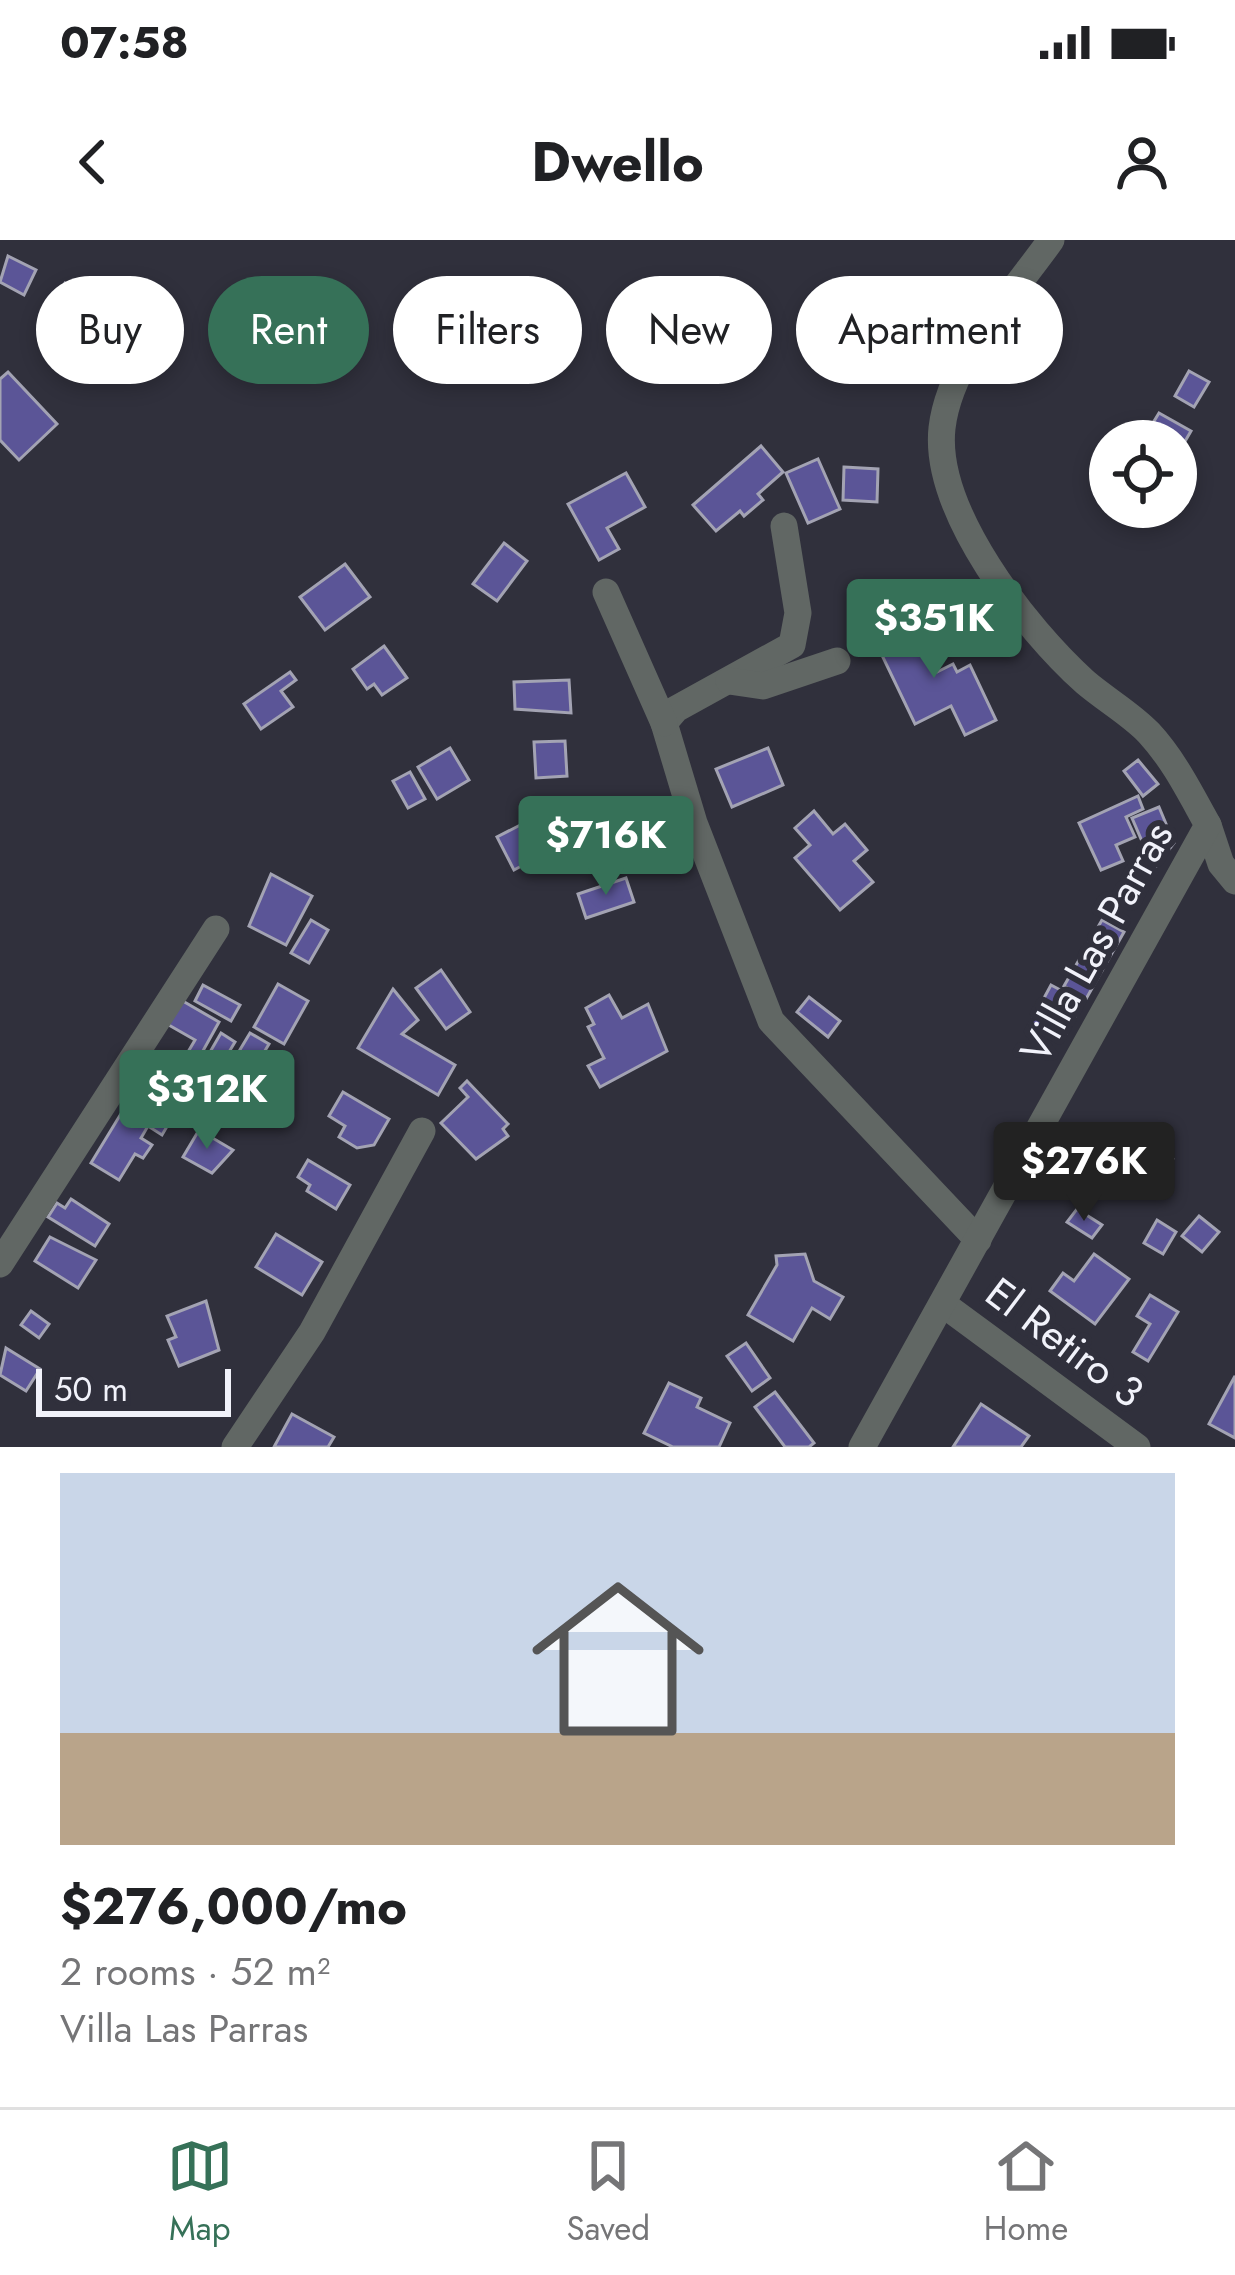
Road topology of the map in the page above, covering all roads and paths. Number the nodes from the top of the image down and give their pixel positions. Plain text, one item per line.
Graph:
1 (1051, 240) edge
2 (784, 526) dead end
3 (606, 592) dead end
4 (837, 661) dead end
5 (729, 681) junction
6 (664, 723) junction
7 (1208, 825) junction
8 (1230, 864) edge
9 (216, 928) dead end
10 (422, 1131) dead end
11 (979, 1240) junction
12 (0, 1264) edge
13 (944, 1304) junction
14 (235, 1447) edge
15 (862, 1447) edge
16 (1137, 1447) edge

1 - 7 street, Villa Las Parras
2 - 5 street
3 - 6 street
4 - 5 street
5 - 6 street
6 - 11 street
7 - 8 street
7 - 11 street, Villa Las Parras
9 - 12 street
10 - 14 street
11 - 13 street, Villa Las Parras
13 - 15 street, Villa Las Parras
13 - 16 street, El Retiro 3

